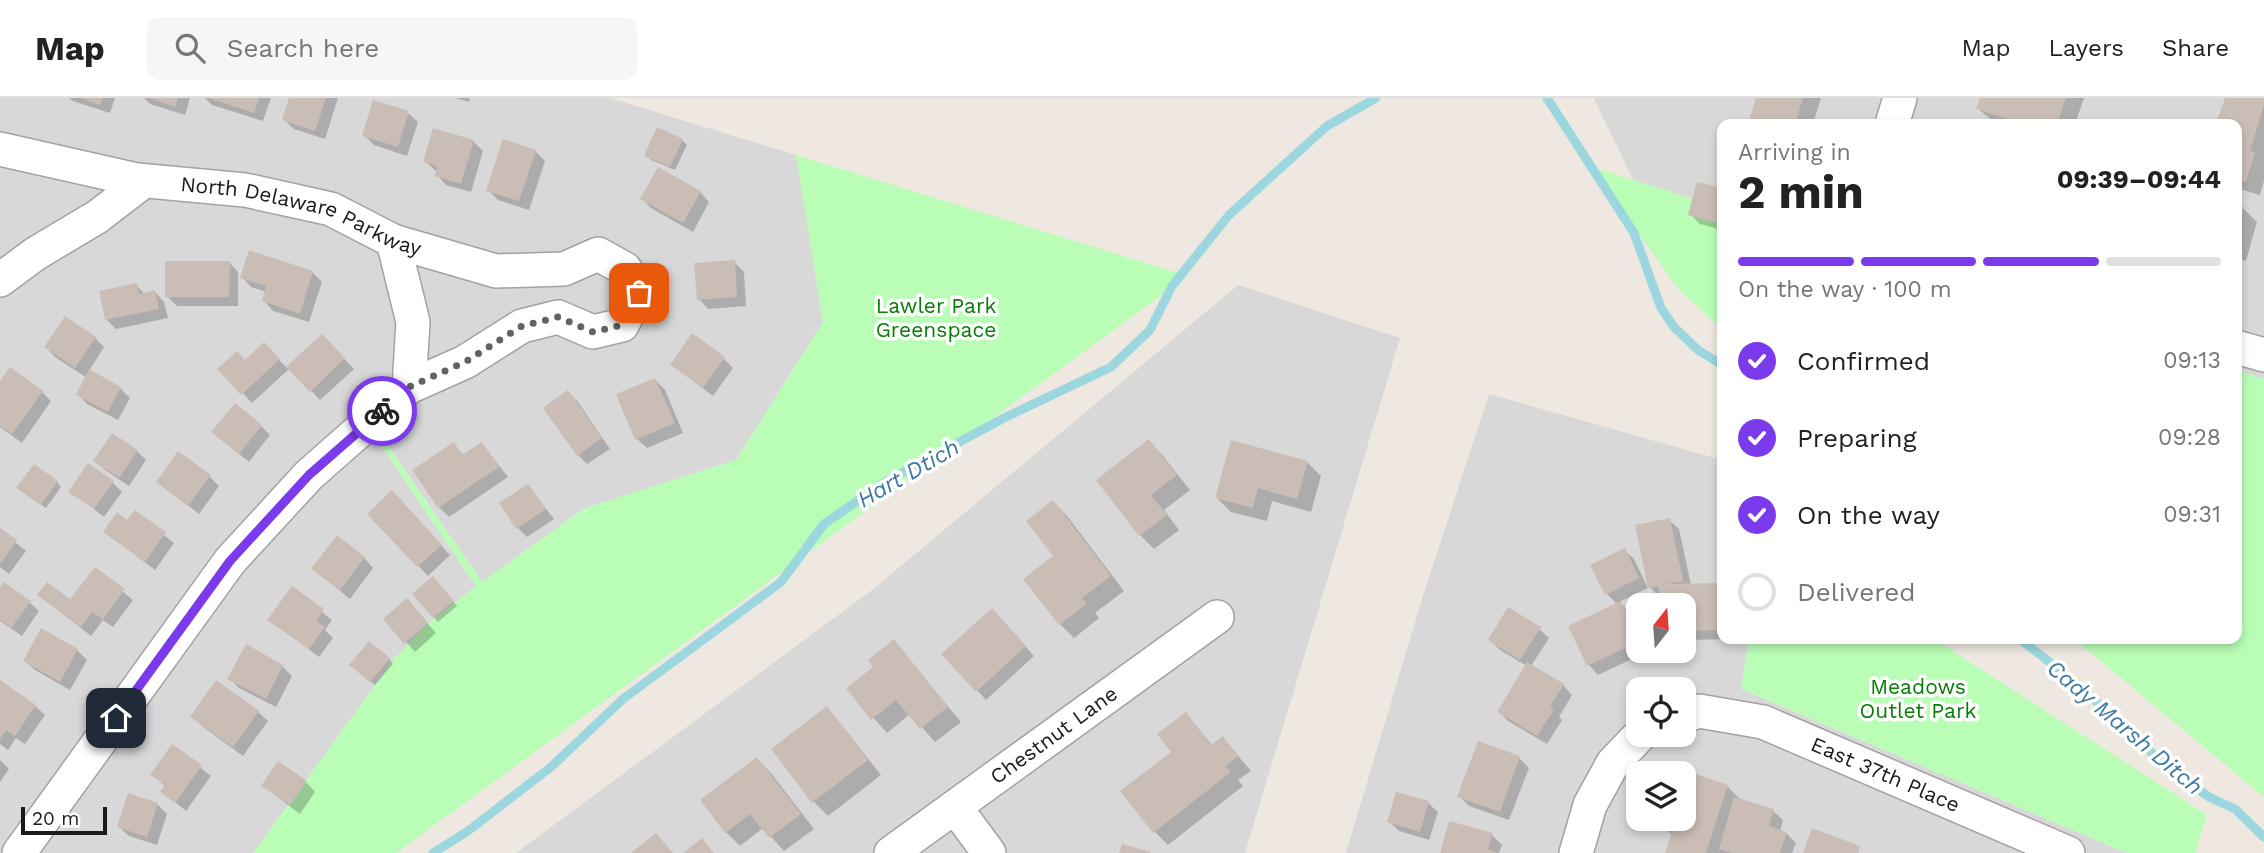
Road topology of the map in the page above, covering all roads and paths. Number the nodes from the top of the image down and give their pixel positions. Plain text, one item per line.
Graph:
1 (1900, 98) edge
2 (1894, 119) edge
3 (0, 149) edge
4 (144, 181) junction
5 (393, 240) junction
6 (0, 279) edge
7 (2242, 349) edge
8 (2264, 355) edge
9 (409, 387) junction
10 (1217, 617) dead end
11 (1696, 714) edge
12 (1628, 747) edge
13 (955, 807) junction
14 (19, 853) edge
15 (891, 853) edge
16 (989, 853) edge
17 (1576, 853) edge
18 (2068, 853) edge

1 - 2 street
3 - 4 street, North Delaware Parkway
4 - 5 street, North Delaware Parkway
4 - 6 street
5 - 9 street
5 - 9 street, North Delaware Parkway
7 - 8 street
9 - 14 street
10 - 13 street, Chestnut Lane
11 - 18 street, East 37th Place
12 - 17 street
13 - 15 street, Chestnut Lane
13 - 16 street

